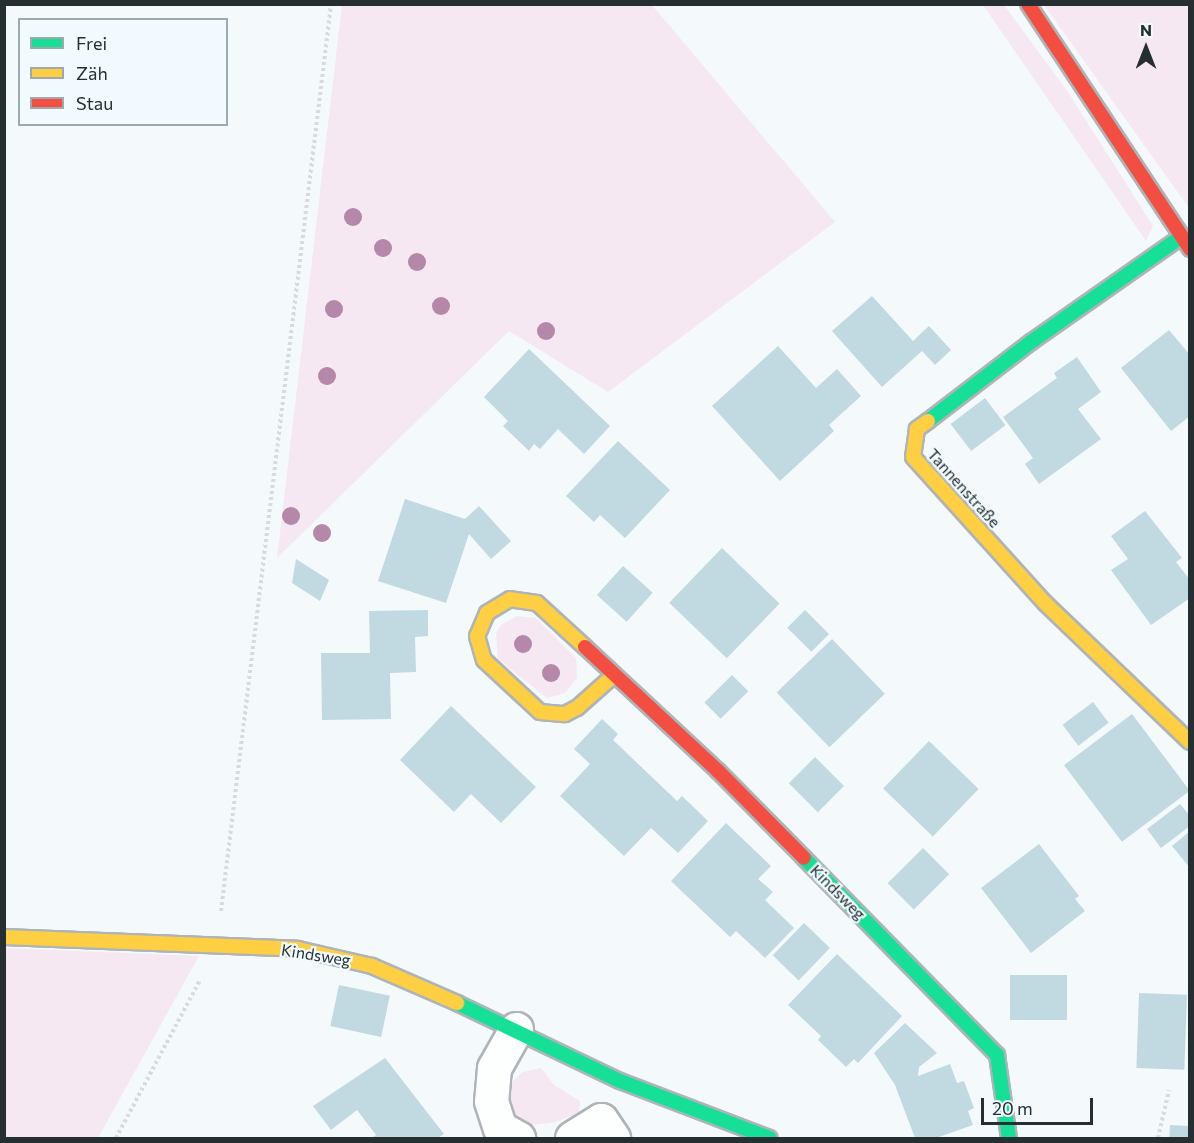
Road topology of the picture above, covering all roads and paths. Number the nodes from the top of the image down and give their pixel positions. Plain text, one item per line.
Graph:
1 (331, 4) edge
2 (1028, 4) edge
3 (1185, 243) edge
4 (614, 675) junction
5 (1190, 742) edge
6 (4, 937) edge
7 (217, 946) junction
8 (516, 1029) junction
9 (620, 1081) junction
10 (1169, 1090) dead end
11 (607, 1129) edge
12 (116, 1138) edge
13 (518, 1138) edge
14 (572, 1138) edge
15 (769, 1138) edge
16 (1009, 1138) edge
17 (1158, 1138) edge

1 - 7 path
2 - 3 street
3 - 5 street, Tannenstraße
4 - 4 street, Kindsweg
4 - 16 street, Kindsweg
6 - 7 street, Kindsweg
7 - 8 street, Kindsweg
7 - 12 path
8 - 9 street, Kindsweg
8 - 13 street
9 - 11 street
9 - 15 street, Kindsweg
10 - 17 path
11 - 14 street

